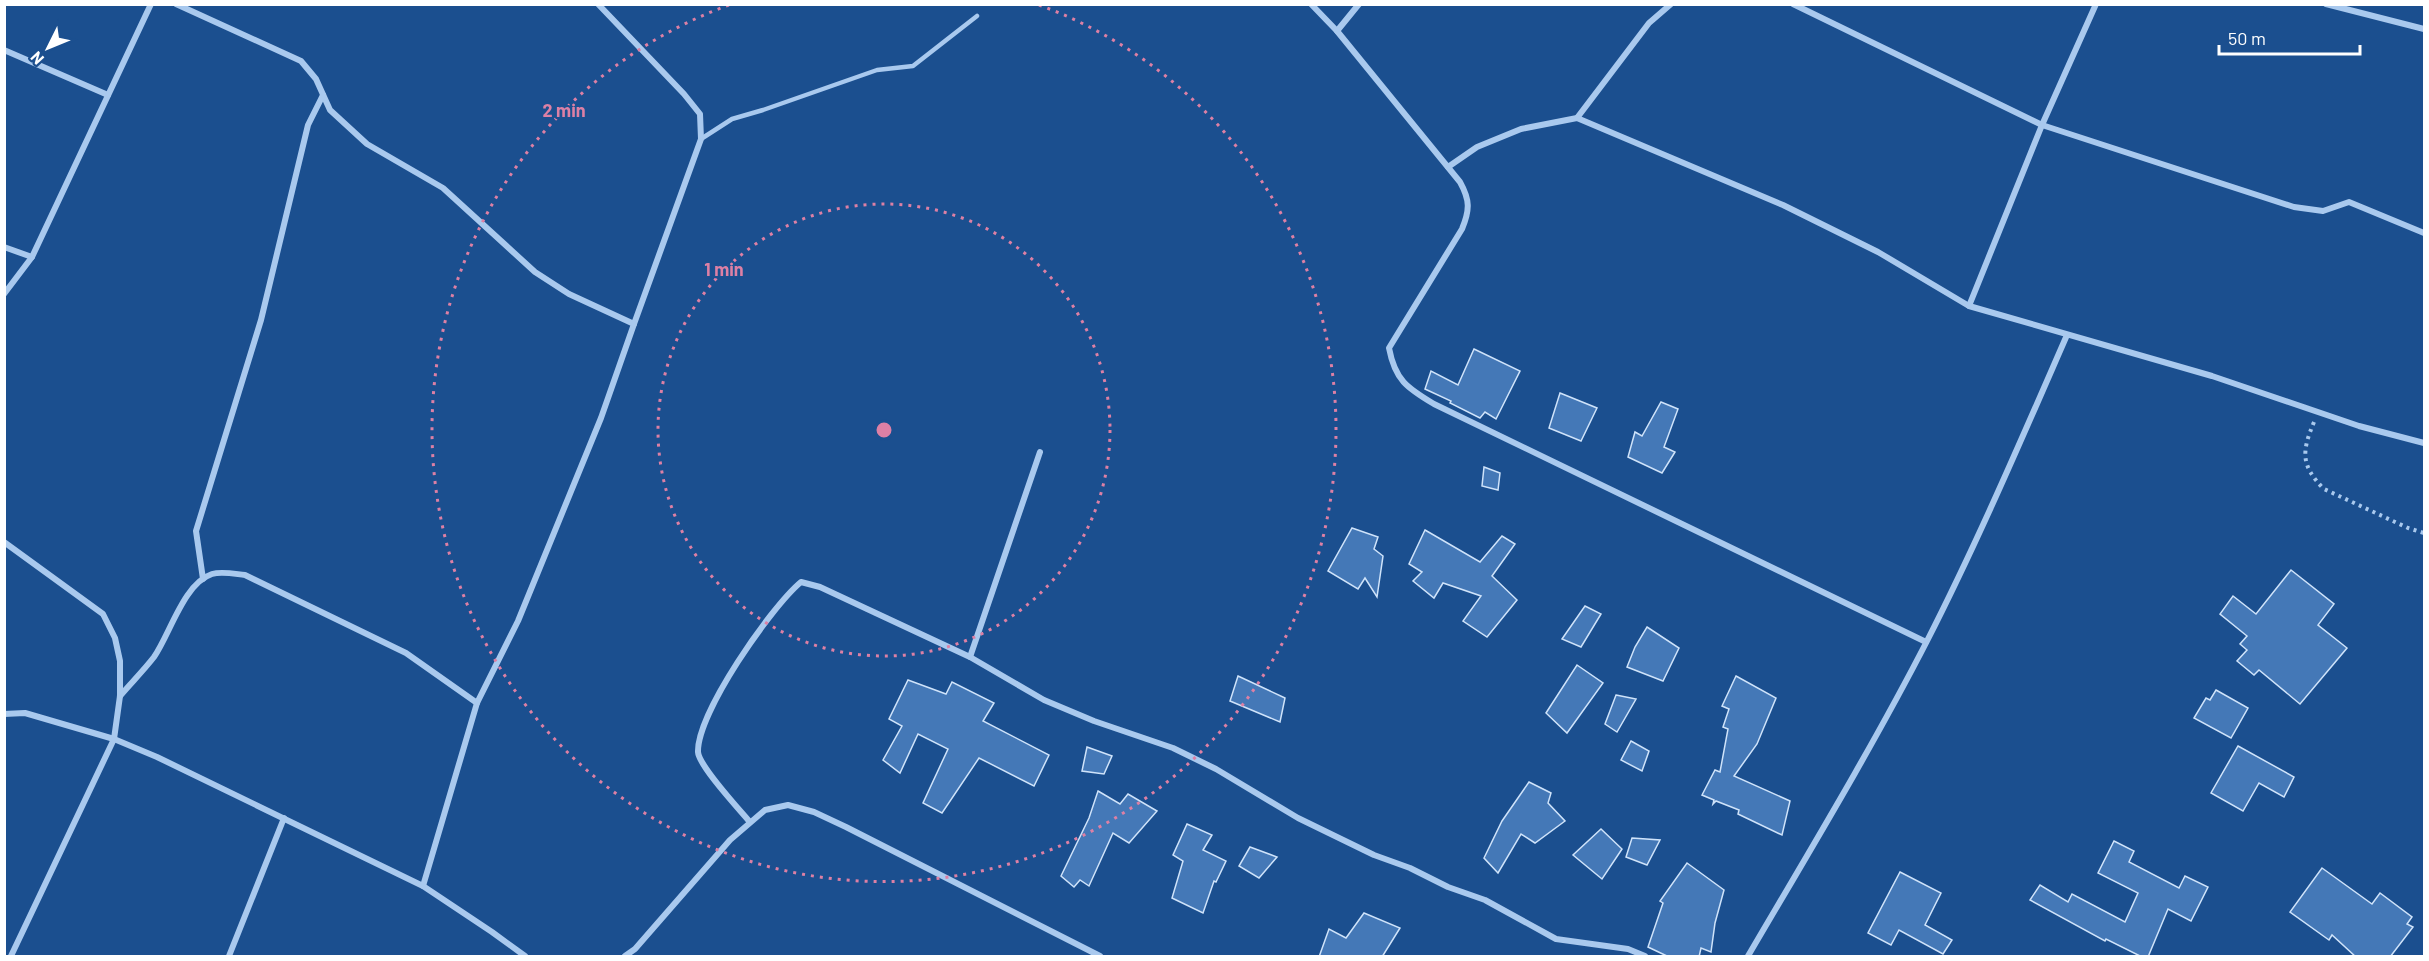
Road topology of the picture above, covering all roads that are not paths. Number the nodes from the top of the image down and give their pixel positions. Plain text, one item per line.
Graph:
1 (151, 4) edge
2 (176, 4) edge
3 (598, 4) edge
4 (1311, 4) edge
5 (1359, 4) edge
6 (1671, 4) edge
7 (1793, 4) edge
8 (2096, 4) edge
9 (2326, 4) edge
10 (977, 16) dead end
11 (2424, 29) edge
12 (1336, 31) junction
13 (4, 50) edge
14 (108, 95) junction
15 (323, 95) junction
16 (1577, 118) junction
17 (2042, 125) junction
18 (701, 139) junction
19 (1448, 167) junction
20 (2424, 233) edge
21 (4, 247) edge
22 (32, 257) junction
23 (4, 294) edge
24 (1969, 306) junction
25 (634, 324) junction
26 (2067, 335) junction
27 (2424, 443) edge
28 (1040, 452) dead end
29 (4, 542) edge
30 (203, 579) junction
31 (1926, 642) junction
32 (970, 657) junction
33 (120, 696) junction
34 (477, 703) junction
35 (4, 714) edge
36 (114, 739) junction
37 (284, 818) junction
38 (749, 821) junction
39 (423, 886) junction
40 (11, 957) edge
41 (229, 957) edge
42 (525, 957) edge
43 (625, 957) edge
44 (1100, 957) edge
45 (1645, 957) edge
46 (1748, 957) edge

1 - 14 street
2 - 15 street
3 - 18 street
4 - 12 street
5 - 12 street
6 - 16 street
7 - 17 street
8 - 17 street
9 - 11 street
10 - 18 lane
12 - 19 street
13 - 14 street
14 - 22 street
15 - 25 street
15 - 30 street
16 - 19 street
16 - 24 street
17 - 20 street
17 - 24 street
18 - 25 street
19 - 31 street
21 - 22 street
22 - 23 street
24 - 26 street
25 - 34 street
26 - 27 street
26 - 31 street
28 - 32 street
29 - 33 street
30 - 33 street
30 - 34 street
31 - 46 street
32 - 38 street
32 - 45 street
33 - 36 street
34 - 39 street
35 - 36 street
36 - 37 street
36 - 40 street
37 - 39 street
37 - 41 street
38 - 43 street
38 - 44 street
39 - 42 street

